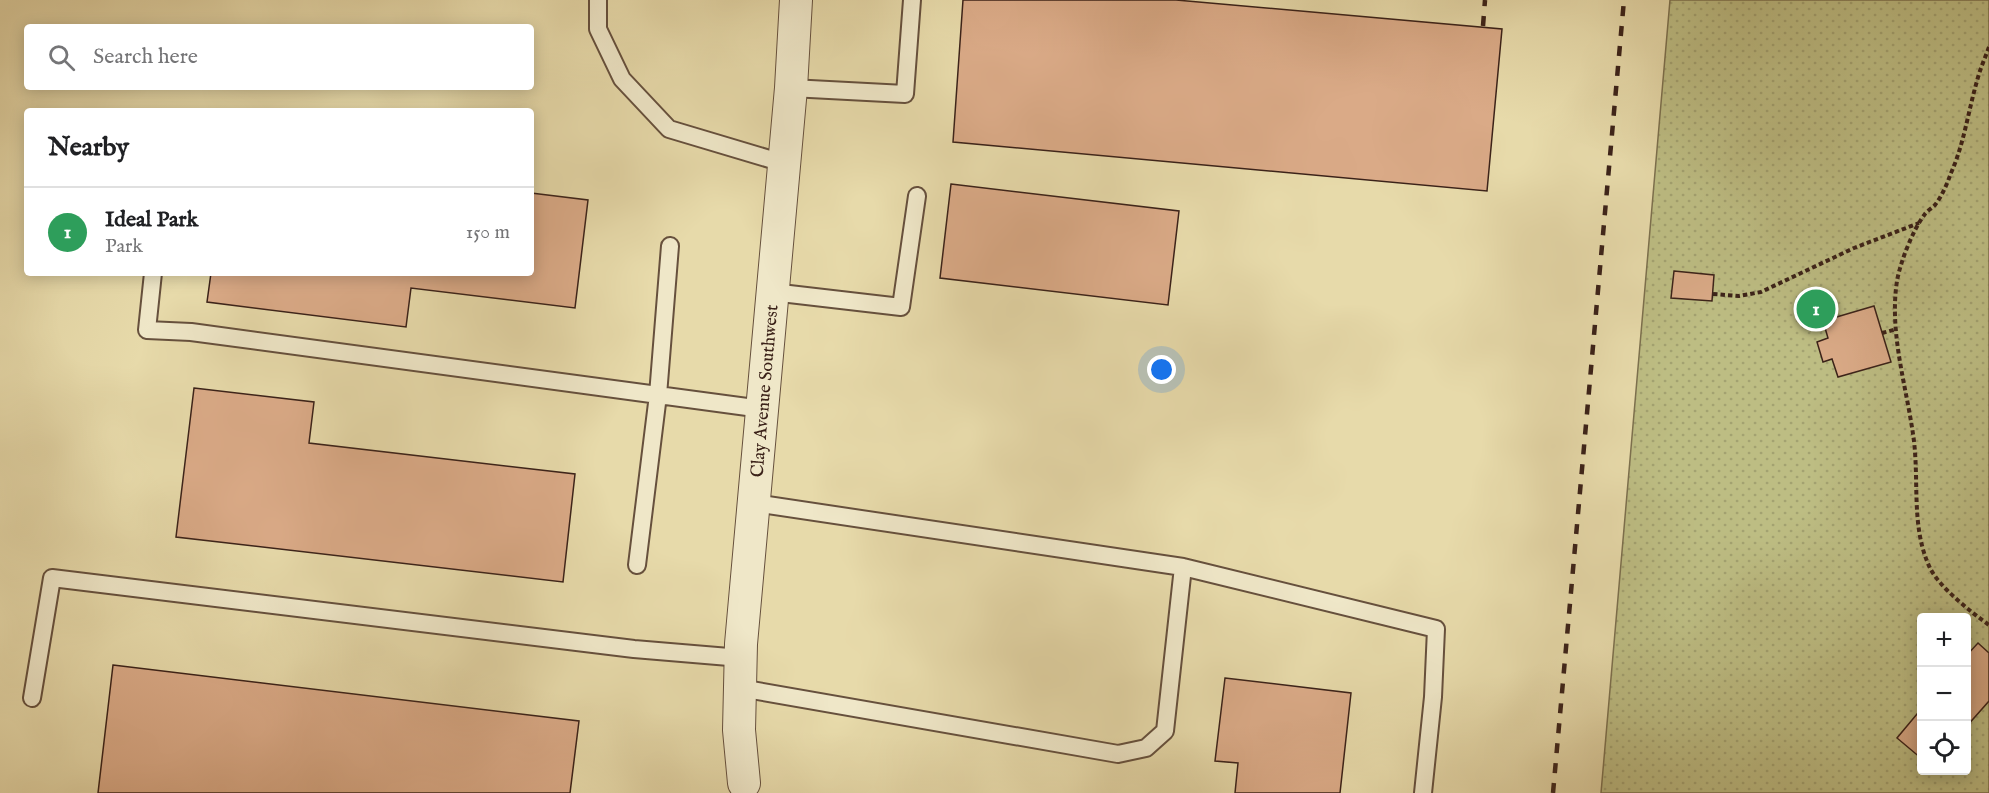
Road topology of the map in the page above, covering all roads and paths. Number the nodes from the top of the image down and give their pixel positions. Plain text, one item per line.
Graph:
1 (598, 0) edge
2 (796, 0) edge
3 (912, 0) edge
4 (1989, 47) edge
5 (791, 88) junction
6 (783, 163) junction
7 (917, 196) dead end
8 (1920, 223) junction
9 (670, 246) dead end
10 (153, 276) edge
11 (772, 292) junction
12 (1713, 294) dead end
13 (1897, 329) junction
14 (1882, 333) dead end
15 (658, 395) junction
16 (762, 409) junction
17 (754, 503) junction
18 (637, 565) dead end
19 (1183, 567) junction
20 (1989, 624) edge
21 (741, 673) junction
22 (32, 698) dead end
23 (745, 788) edge
24 (1423, 793) edge

1 - 6 lane
2 - 5 street, Clay Avenue Southwest
3 - 5 lane
4 - 8 path
5 - 6 street, Clay Avenue Southwest
6 - 11 street, Clay Avenue Southwest
7 - 11 lane
8 - 12 path
8 - 13 path
9 - 15 lane
10 - 15 lane
11 - 16 street, Clay Avenue Southwest
13 - 14 path
13 - 20 path
15 - 16 lane
15 - 18 lane
16 - 17 street, Clay Avenue Southwest
17 - 19 lane
17 - 21 street, Clay Avenue Southwest
19 - 21 lane
19 - 24 lane
21 - 22 lane
21 - 23 street, Clay Avenue Southwest

